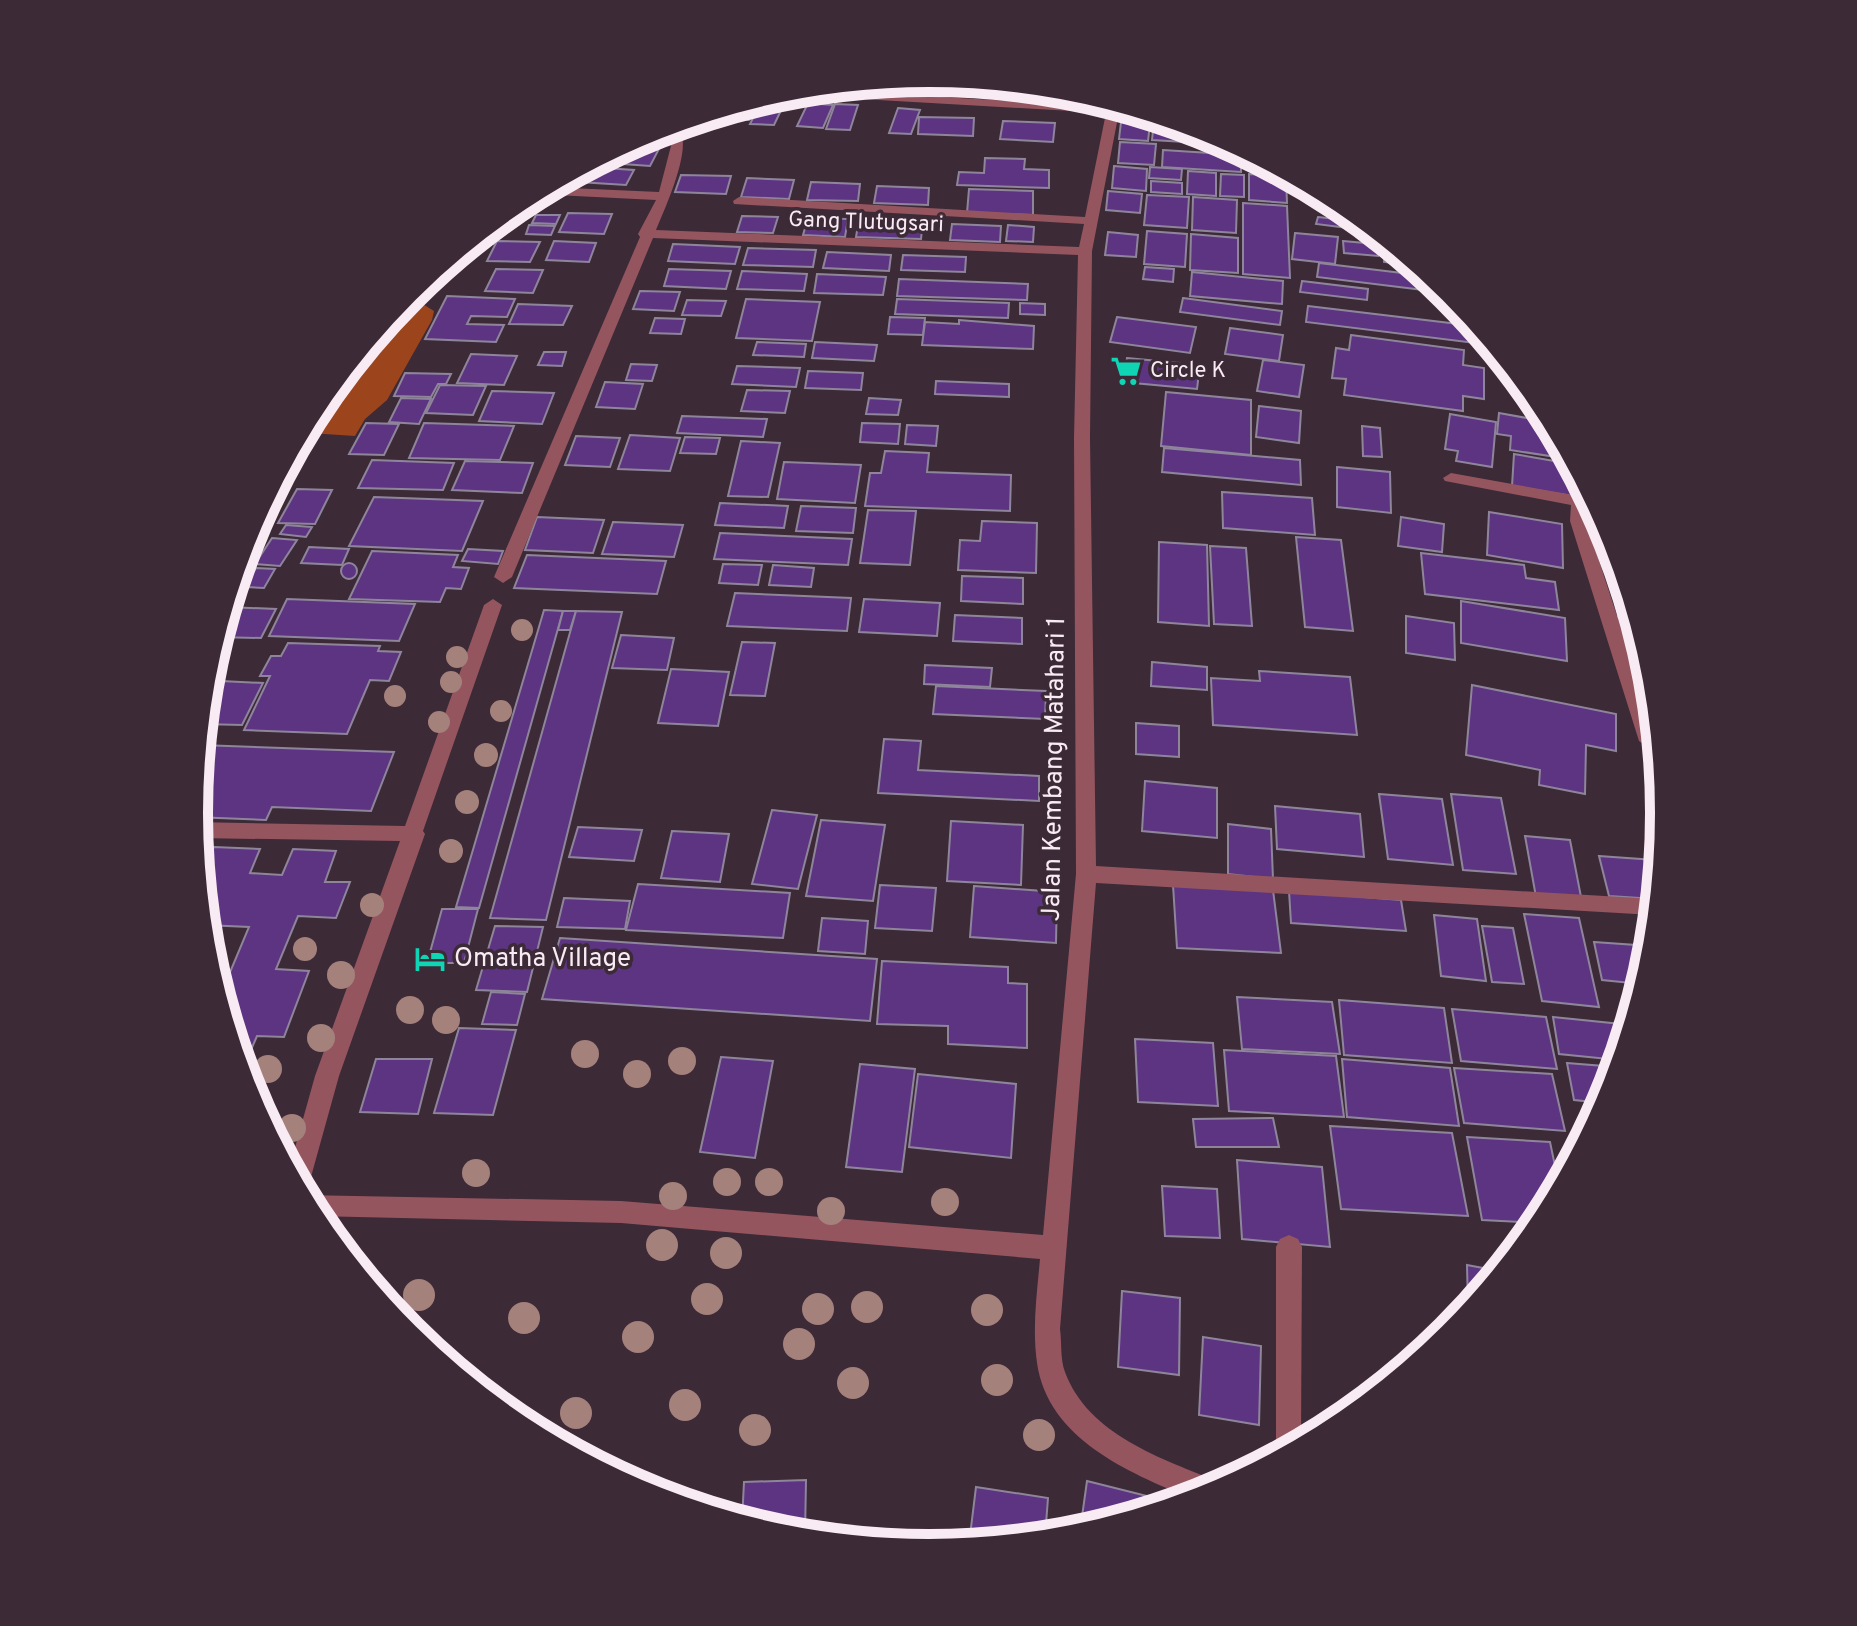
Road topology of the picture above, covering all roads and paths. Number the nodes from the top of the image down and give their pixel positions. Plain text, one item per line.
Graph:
1 (864, 95) edge
2 (1060, 105) edge
3 (1112, 116) edge
4 (677, 138) edge
5 (563, 192) edge
6 (664, 196) junction
7 (739, 201) dead end
8 (1092, 221) junction
9 (645, 234) junction
10 (1085, 251) junction
11 (1451, 478) dead end
12 (1579, 502) edge
13 (1583, 510) edge
14 (503, 577) dead end
15 (493, 605) dead end
16 (1644, 724) edge
17 (208, 830) edge
18 (415, 834) junction
19 (1086, 874) junction
20 (1643, 906) edge
21 (301, 1168) edge
22 (323, 1204) edge
23 (1289, 1247) dead end
24 (1052, 1248) junction
25 (1287, 1438) edge
26 (1190, 1484) edge

1 - 2 street
3 - 8 street, Jalan Kembang Matahari 1
4 - 6 street
5 - 6 street
6 - 9 street
7 - 8 street
8 - 10 street, Jalan Kembang Matahari 1
9 - 10 street, Gang Tlutugsari
9 - 14 street
10 - 19 street, Jalan Kembang Matahari 1
11 - 12 street
13 - 16 street
15 - 18 street
17 - 18 street
18 - 21 street
19 - 20 street
19 - 24 street, Jalan Kembang Matahari 1
22 - 24 street
23 - 25 street
24 - 26 street, Jalan Kembang Matahari 1

